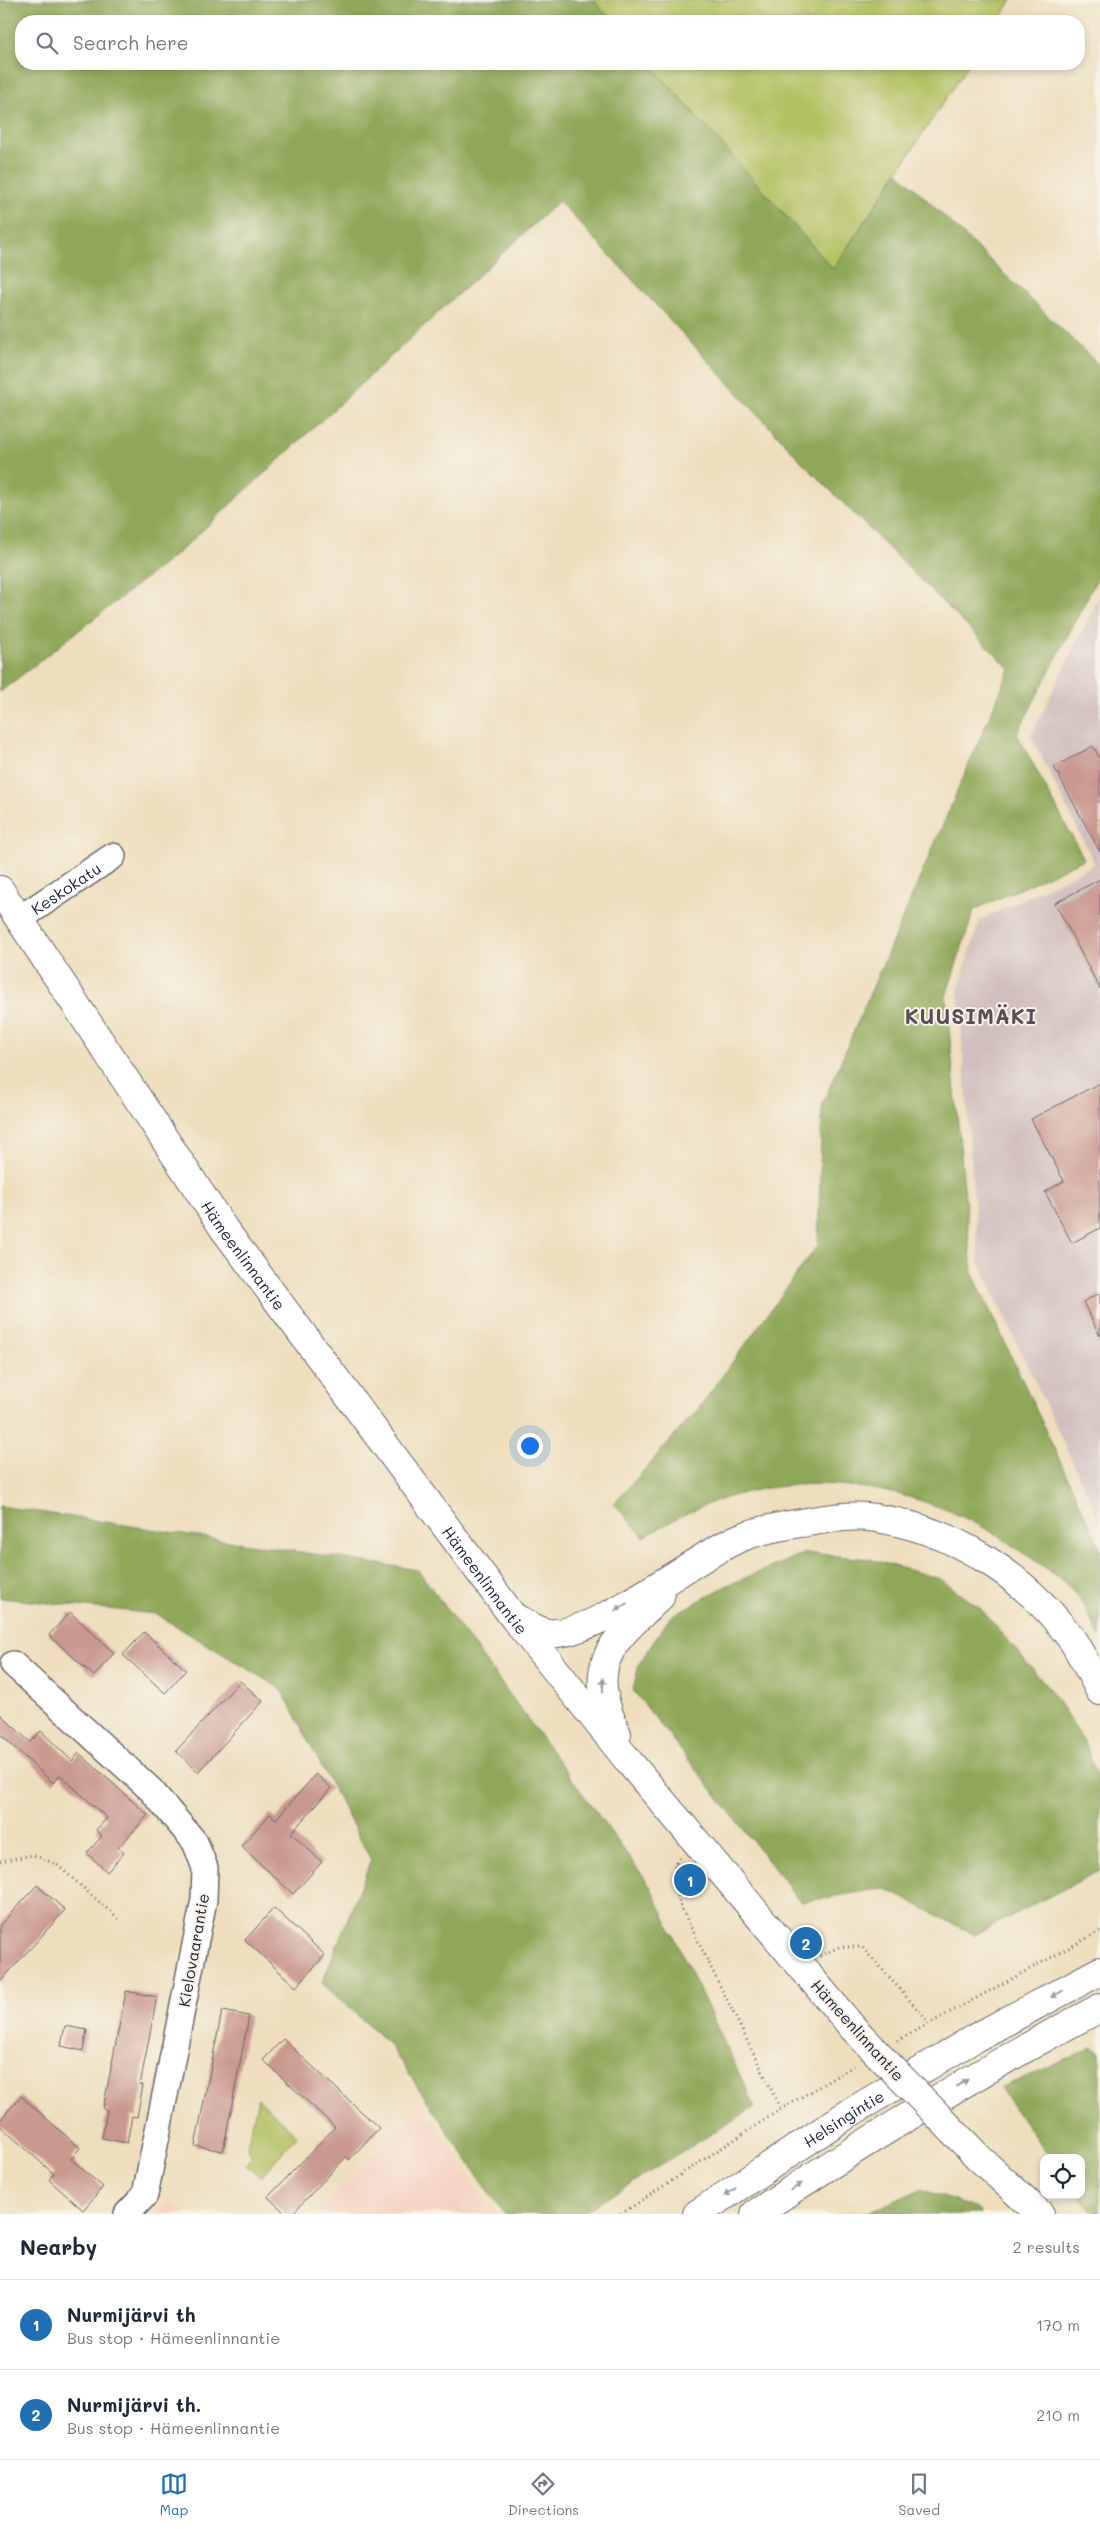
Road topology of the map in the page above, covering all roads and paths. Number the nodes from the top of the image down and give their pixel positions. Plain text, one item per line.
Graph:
1 (113, 856) dead end
2 (0, 890) edge
3 (19, 919) junction
4 (708, 1554) junction
5 (514, 1618) junction
6 (13, 1664) dead end
7 (1100, 1691) edge
8 (630, 1763) junction
9 (697, 1842) junction
10 (0, 1861) edge
11 (675, 1863) junction
12 (690, 1880) dead end
13 (120, 1920) dead end
14 (801, 1966) junction
15 (1100, 1971) edge
16 (1100, 2008) edge
17 (929, 2022) dead end
18 (780, 2109) dead end
19 (127, 2214) edge
20 (697, 2214) edge
21 (755, 2214) edge
22 (1040, 2214) edge

1 - 3 street, Keskokatu
2 - 3 main road, Hämeenlinnantie
3 - 5 main road, Hämeenlinnantie
4 -> 5 main road
4 - 7 main road
8 -> 4 main road
5 - 8 main road, Hämeenlinnantie
6 - 19 street, Kielovaarantie
8 - 9 main road, Hämeenlinnantie
9 - 11 path
9 - 14 main road, Hämeenlinnantie
10 - 13 path
11 - 12 path
11 - 18 path
14 - 17 path
14 - 22 main road, Hämeenlinnantie, bridge
15 -> 20 main road, Helsingintie
21 -> 16 main road, Helsingintie

